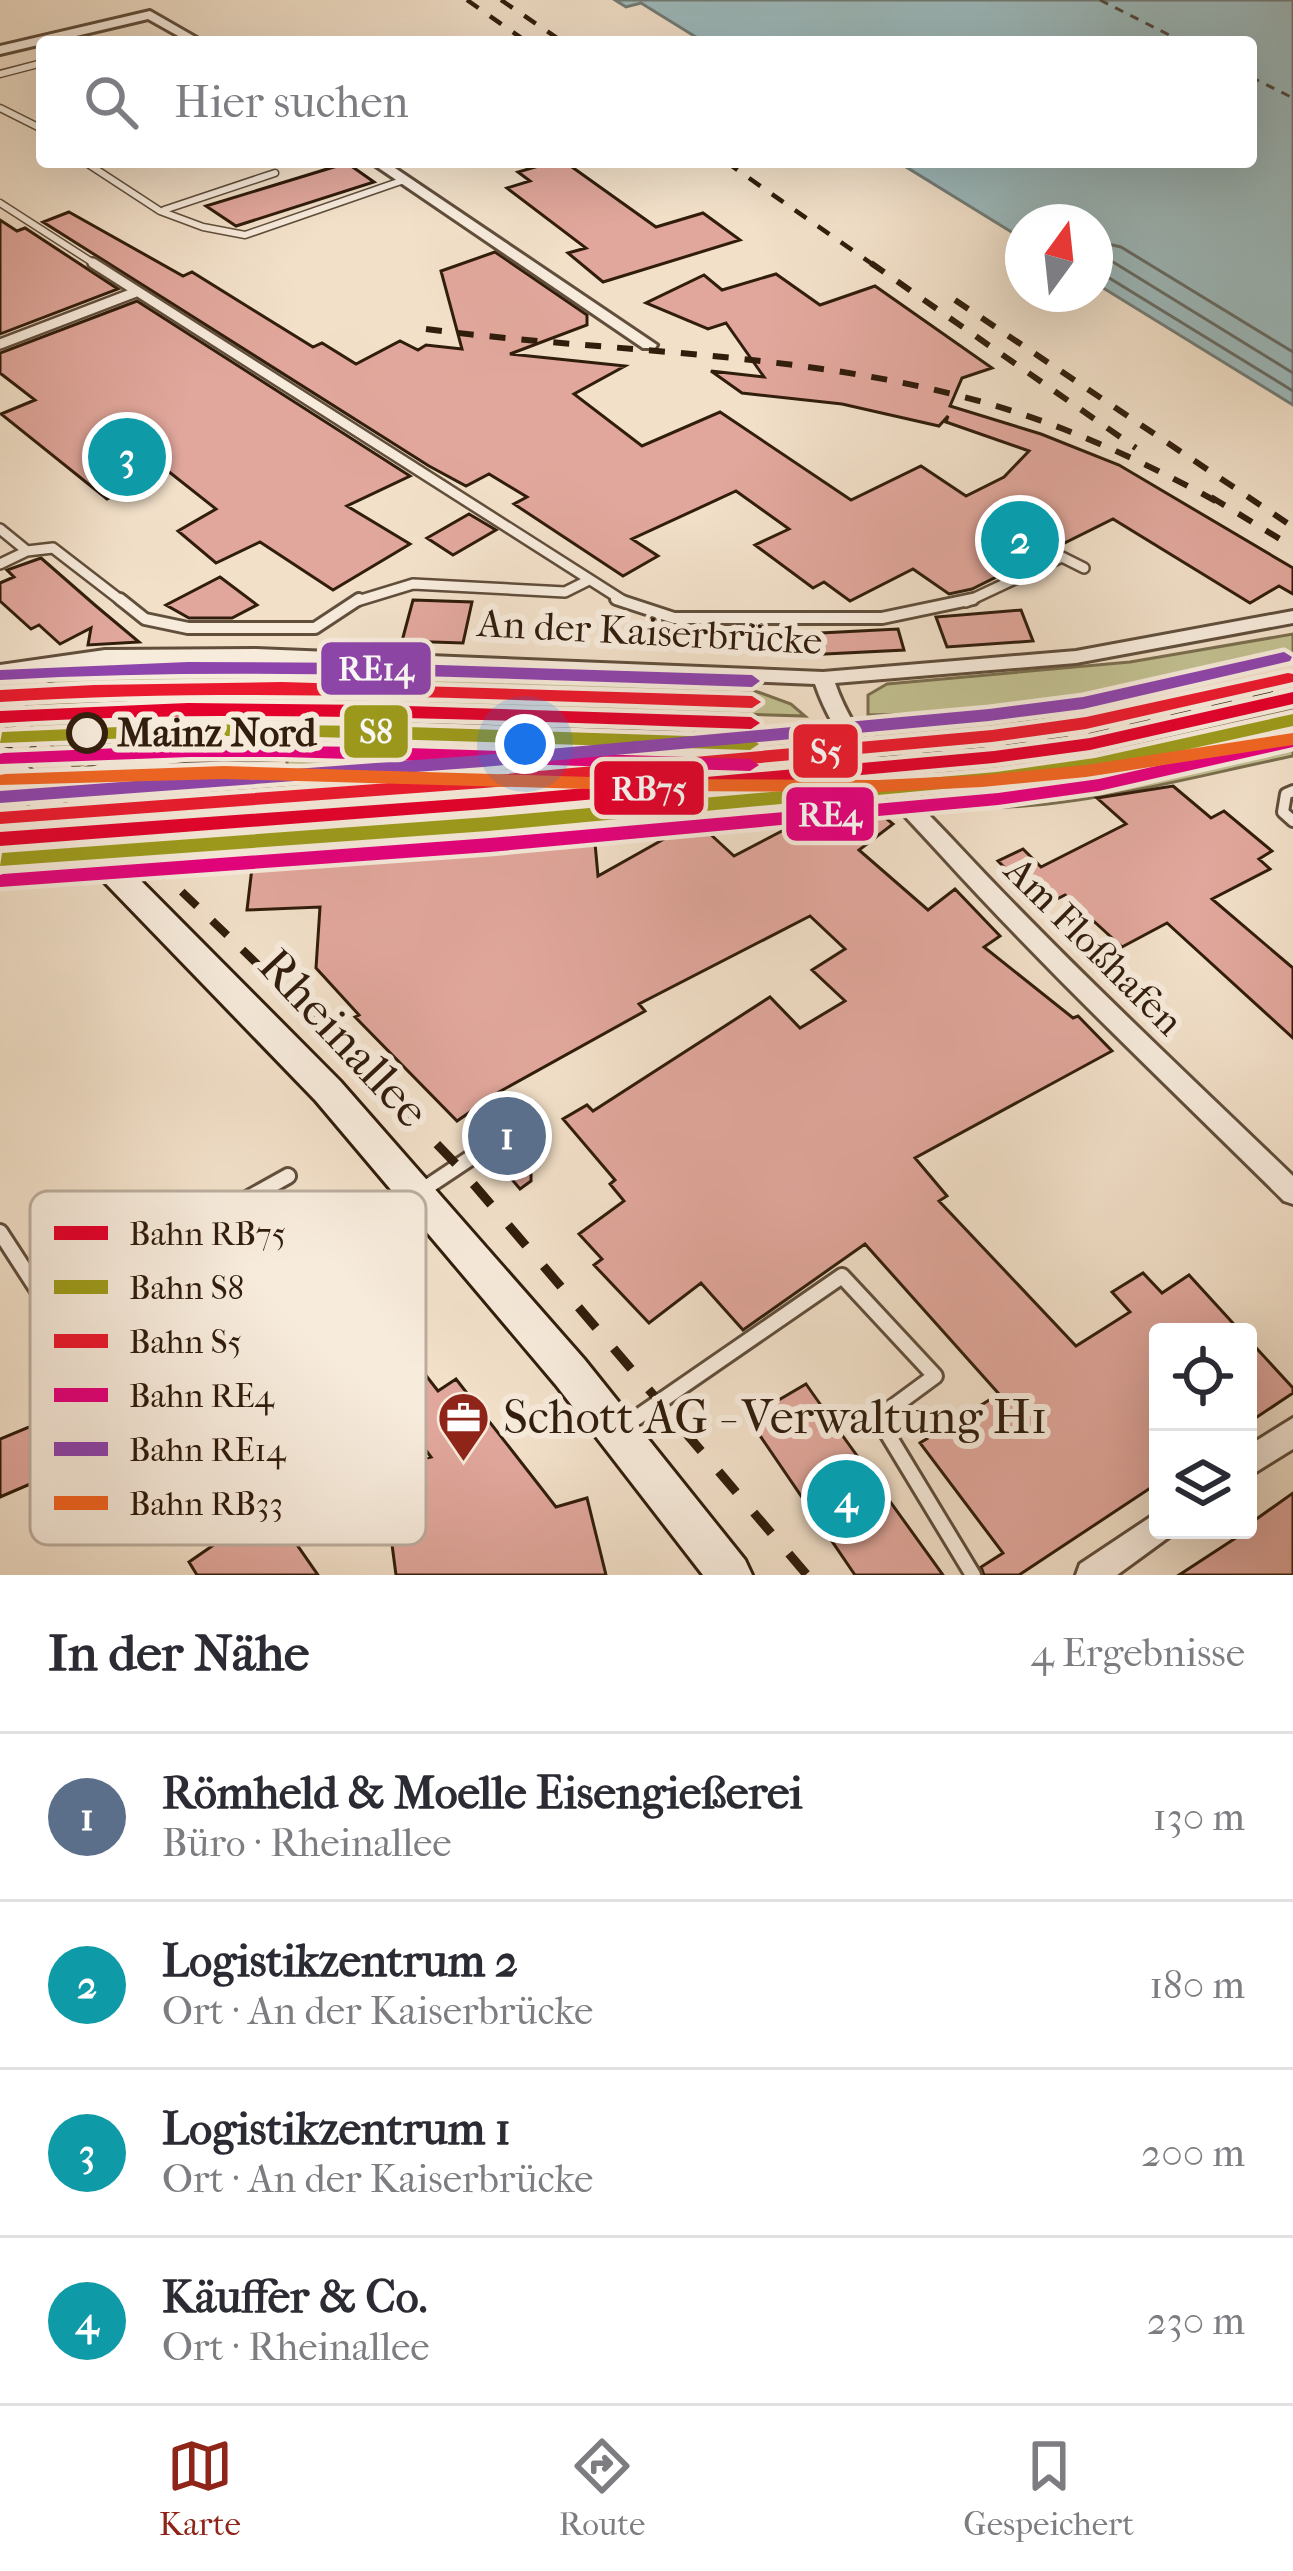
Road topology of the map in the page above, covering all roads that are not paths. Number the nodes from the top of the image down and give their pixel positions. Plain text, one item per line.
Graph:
1 (60, 36) edge
2 (187, 36) edge
3 (36, 42) edge
4 (0, 50) edge
5 (36, 65) edge
6 (0, 74) edge
7 (0, 108) edge
8 (36, 126) edge
9 (92, 168) edge
10 (385, 168) edge
11 (275, 173) dead end
12 (404, 181) junction
13 (0, 203) edge
14 (164, 210) junction
15 (136, 292) junction
16 (0, 344) edge
17 (649, 345) dead end
18 (0, 529) edge
19 (27, 551) junction
20 (0, 564) edge
21 (1084, 568) dead end
22 (587, 581) junction
23 (1293, 617) edge
24 (0, 670) edge
25 (824, 678) junction
26 (0, 756) edge
27 (574, 758) dead end
28 (1293, 791) edge
29 (36, 793) junction
30 (1293, 820) edge
31 (499, 1139) dead end
32 (288, 1176) dead end
33 (261, 1191) edge
34 (416, 1191) edge
35 (421, 1191) edge
36 (1293, 1192) edge
37 (426, 1203) edge
38 (0, 1232) edge
39 (7, 1259) edge
40 (30, 1286) edge
41 (618, 1431) junction
42 (1293, 1432) edge
43 (1257, 1457) edge
44 (1149, 1533) edge
45 (730, 1575) edge
46 (973, 1575) edge
47 (1091, 1575) edge

1 - 2 street
3 - 4 street
5 - 6 lane
7 - 8 lane
9 - 14 lane
10 - 12 street
11 - 14 lane
12 - 14 lane
12 - 17 street
13 - 15 lane
15 - 16 lane
15 - 22 lane
18 - 19 lane
19 - 20 lane
19 - 22 lane
21 - 22 lane
23 - 25 street, An der Kaiserbrücke
24 - 25 street, An der Kaiserbrücke
25 - 36 street, Am Floßhafen
26 - 29 main road, Rheinallee
27 - 29 lane
28 - 30 lane
29 - 34 main road, Rheinallee
31 - 35 lane
32 - 33 lane
37 - 41 main road, Rheinallee
38 - 39 lane
39 - 40 lane
41 - 45 main road, Rheinallee
41 - 46 lane
42 - 43 street
44 - 47 street

